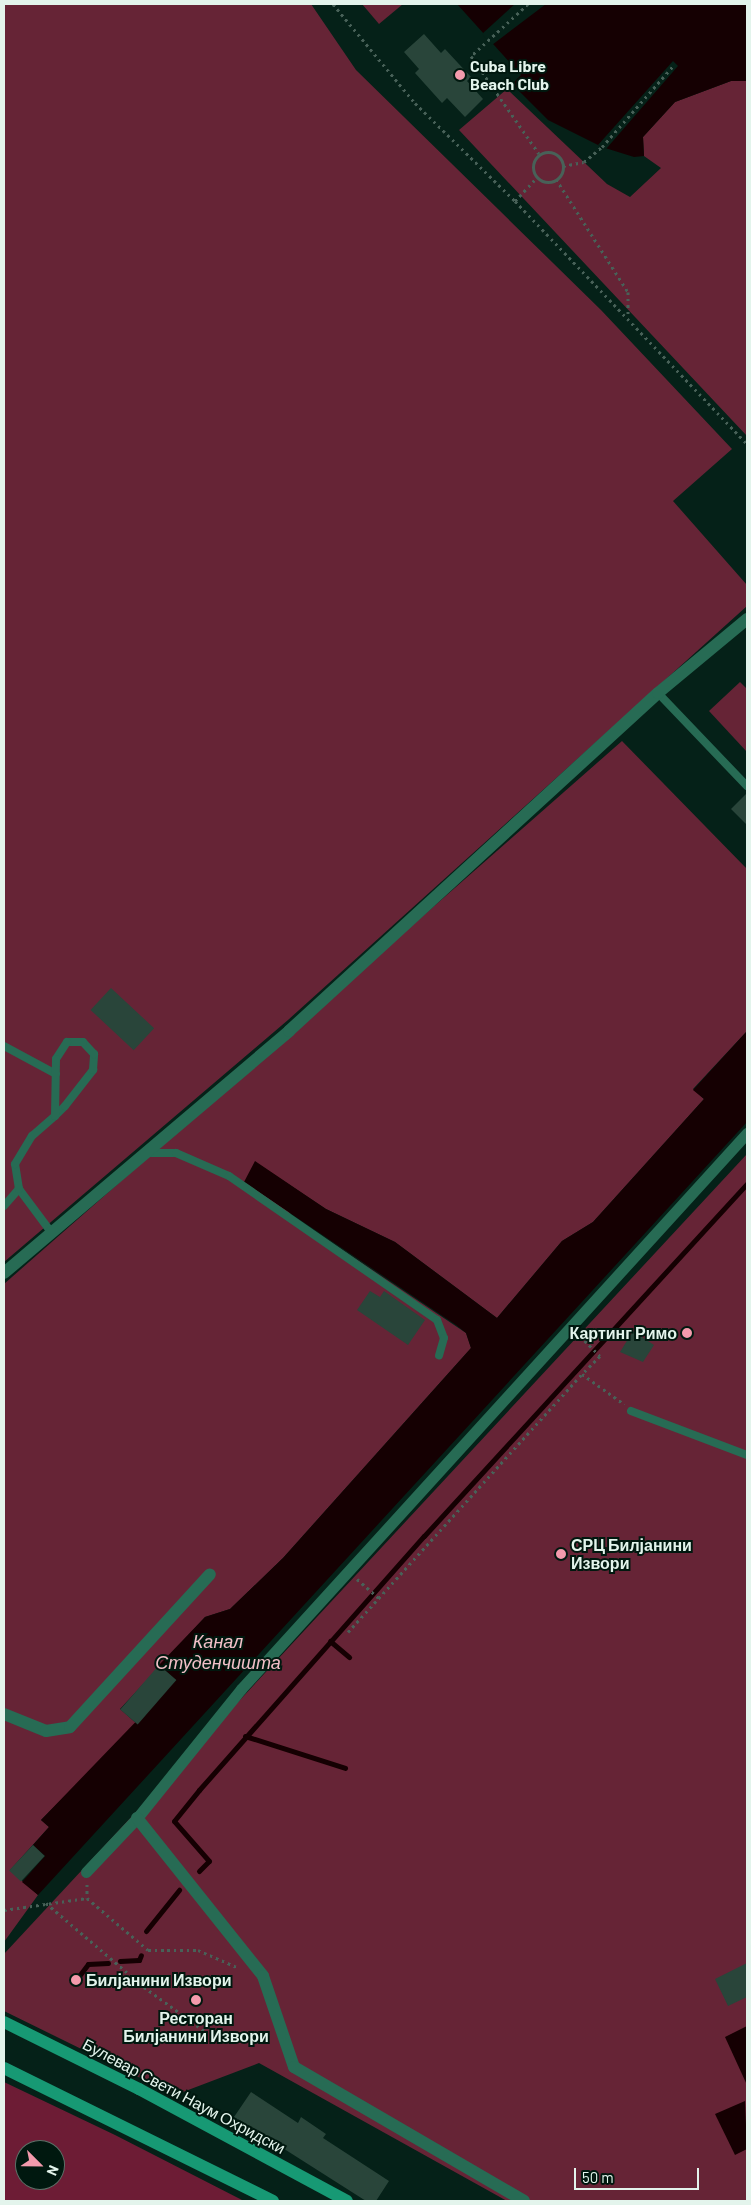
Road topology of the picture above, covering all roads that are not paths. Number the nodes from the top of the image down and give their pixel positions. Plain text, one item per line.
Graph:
1 (747, 619) edge
2 (658, 693) junction
3 (747, 786) edge
4 (4, 1046) edge
5 (56, 1074) junction
6 (55, 1116) junction
7 (747, 1134) edge
8 (143, 1153) junction
9 (19, 1190) junction
10 (4, 1206) edge
11 (51, 1232) junction
12 (4, 1273) edge
13 (439, 1355) dead end
14 (631, 1411) road end
15 (747, 1455) edge
16 (210, 1574) dead end
17 (4, 1714) edge
18 (137, 1818) junction
19 (86, 1872) road end
20 (4, 2022) edge
21 (4, 2068) edge
22 (273, 2201) edge
23 (347, 2201) edge
24 (524, 2201) edge

1 - 2 street
2 - 3 lane
2 - 8 street
4 - 5 lane
5 - 6 lane
5 - 6 lane
6 - 9 lane
7 - 18 street
8 - 11 street
8 - 13 lane
9 - 10 lane
9 - 11 lane
11 - 12 street
14 - 15 lane
16 - 17 street
18 - 19 street
18 - 24 street
20 - 23 main road, Булевар Свети Наум Охридски
21 - 22 main road

